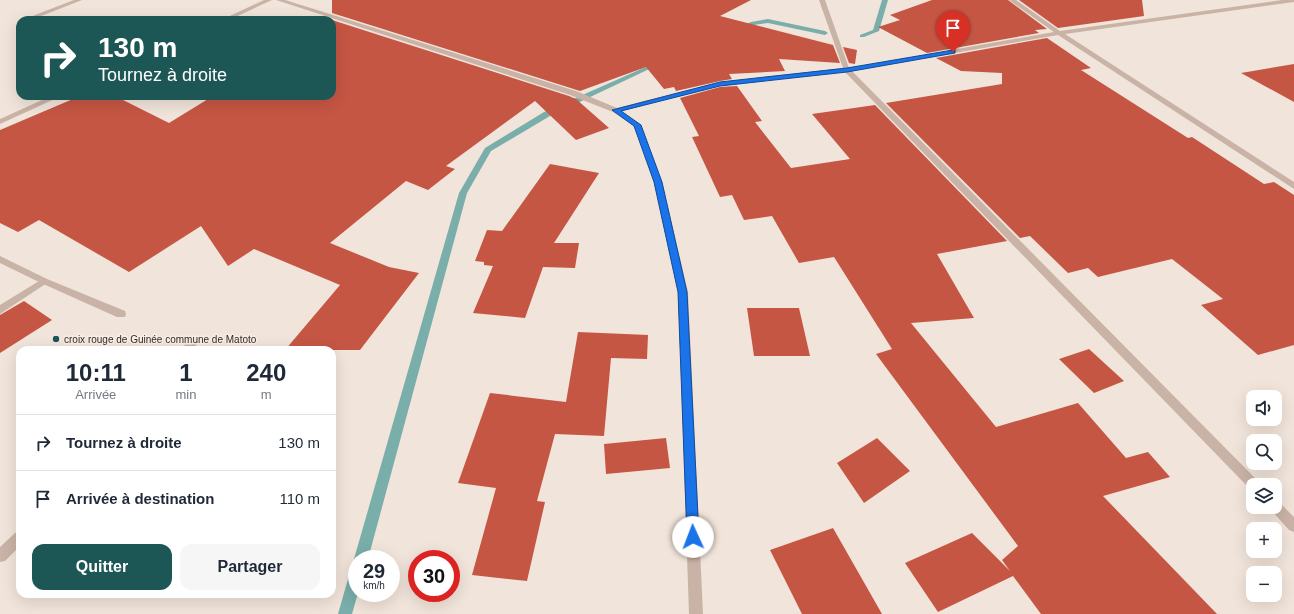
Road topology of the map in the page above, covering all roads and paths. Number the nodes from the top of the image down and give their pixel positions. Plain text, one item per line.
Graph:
1 (79, 0) edge
2 (269, 0) edge
3 (279, 0) edge
4 (822, 0) edge
5 (1012, 0) edge
6 (1294, 0) edge
7 (36, 16) edge
8 (233, 16) edge
9 (330, 16) edge
10 (336, 18) edge
11 (1059, 33) junction
12 (847, 70) junction
13 (48, 100) edge
14 (616, 110) junction
15 (0, 122) edge
16 (1294, 186) edge
17 (0, 259) edge
18 (44, 281) junction
19 (0, 310) edge
20 (122, 314) dead end
21 (195, 341) dead end
22 (189, 346) edge
23 (1247, 478) edge
24 (1282, 513) edge
25 (1294, 526) edge
26 (16, 541) edge
27 (0, 556) edge
28 (696, 614) edge

1 - 7 street
2 - 8 street
3 - 9 street
4 - 12 street
5 - 11 street
6 - 11 street
10 - 14 street
11 - 12 street
11 - 16 street
12 - 14 street
12 - 23 street
13 - 15 street
14 - 28 street
17 - 18 street
18 - 19 street
18 - 20 street
21 - 22 street
24 - 25 street
26 - 27 street

